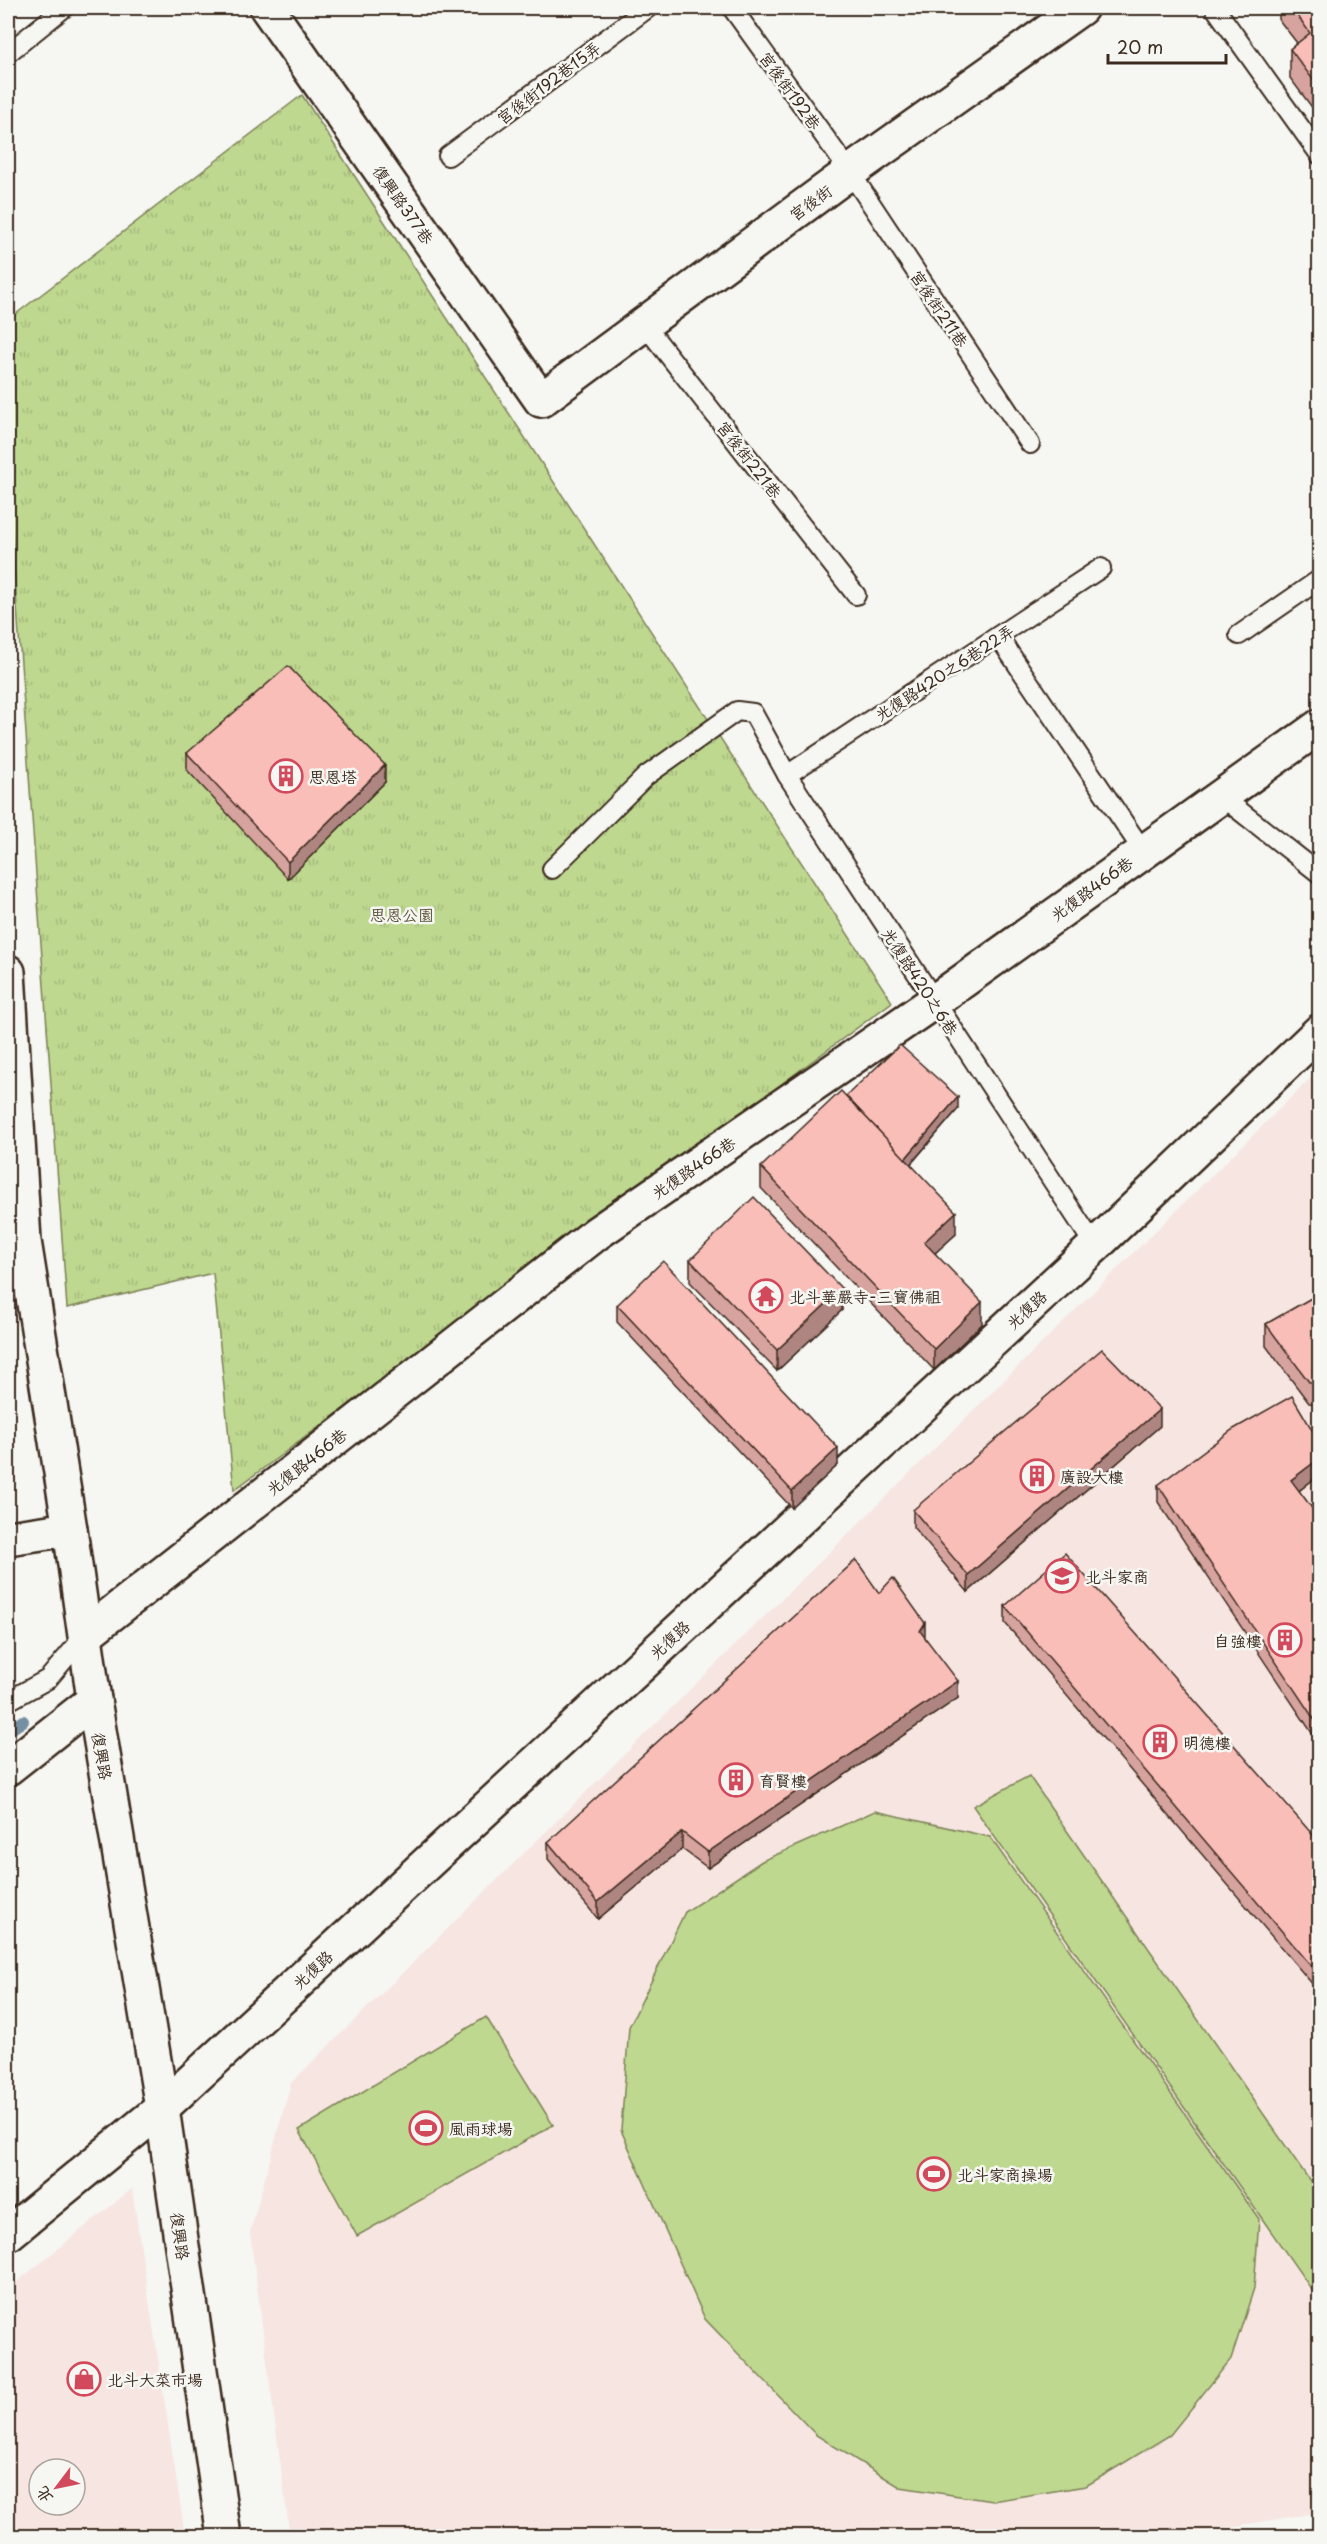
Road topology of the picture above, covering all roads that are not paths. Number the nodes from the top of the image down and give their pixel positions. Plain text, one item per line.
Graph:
1 (64, 8) edge
2 (267, 8) edge
3 (648, 8) edge
4 (732, 8) edge
5 (1081, 8) edge
6 (1215, 8) edge
7 (8, 53) edge
8 (1320, 155) edge
9 (448, 156) dead end
10 (850, 172) junction
11 (645, 324) junction
12 (541, 400) joint
13 (1030, 444) dead end
14 (1101, 568) dead end
15 (1320, 579) edge
16 (856, 595) dead end
17 (1239, 635) dead end
18 (998, 636) junction
19 (1320, 726) edge
20 (786, 775) junction
21 (1222, 797) junction
22 (1143, 850) junction
23 (552, 869) dead end
24 (1320, 874) edge
25 (8, 972) edge
26 (935, 1001) junction
27 (1320, 1031) edge
28 (15, 1211) edge
29 (1095, 1246) junction
30 (70, 1529) junction
31 (8, 1538) edge
32 (86, 1634) junction
33 (94, 1700) junction
34 (8, 1701) edge
35 (8, 1768) edge
36 (162, 2108) junction
37 (8, 2234) edge
38 (224, 2536) edge

1 - 7 lane
2 - 12 street, 復興路377巷
3 - 9 lane, 宮後街192巷15弄
4 - 10 lane, 宮後街192巷
5 - 10 street, 宮後街
6 - 8 lane
10 - 11 street, 宮後街
10 - 13 lane, 宮後街211巷
11 - 12 street, 宮後街
11 - 16 lane, 宮後街221巷
14 - 18 lane, 光復路420之6巷22弄
15 - 17 lane
18 - 20 lane, 光復路420之6巷22弄
18 - 22 lane
19 - 21 street, 光復路466巷
20 - 23 lane, 光復路420之6巷
20 - 26 lane, 光復路420之6巷
21 - 22 street, 光復路466巷
21 - 24 lane
22 - 26 street, 光復路466巷
25 - 28 street, 復興路
26 - 29 lane, 光復路420之6巷
26 - 32 street, 光復路466巷
27 - 29 street, 光復路
28 - 30 street, 復興路
29 - 36 street, 光復路
30 - 31 street
30 - 32 street, 復興路
32 - 33 street, 復興路
32 - 34 lane
33 - 35 street
33 - 36 street, 復興路
36 - 37 street, 光復路
36 - 38 street, 復興路

